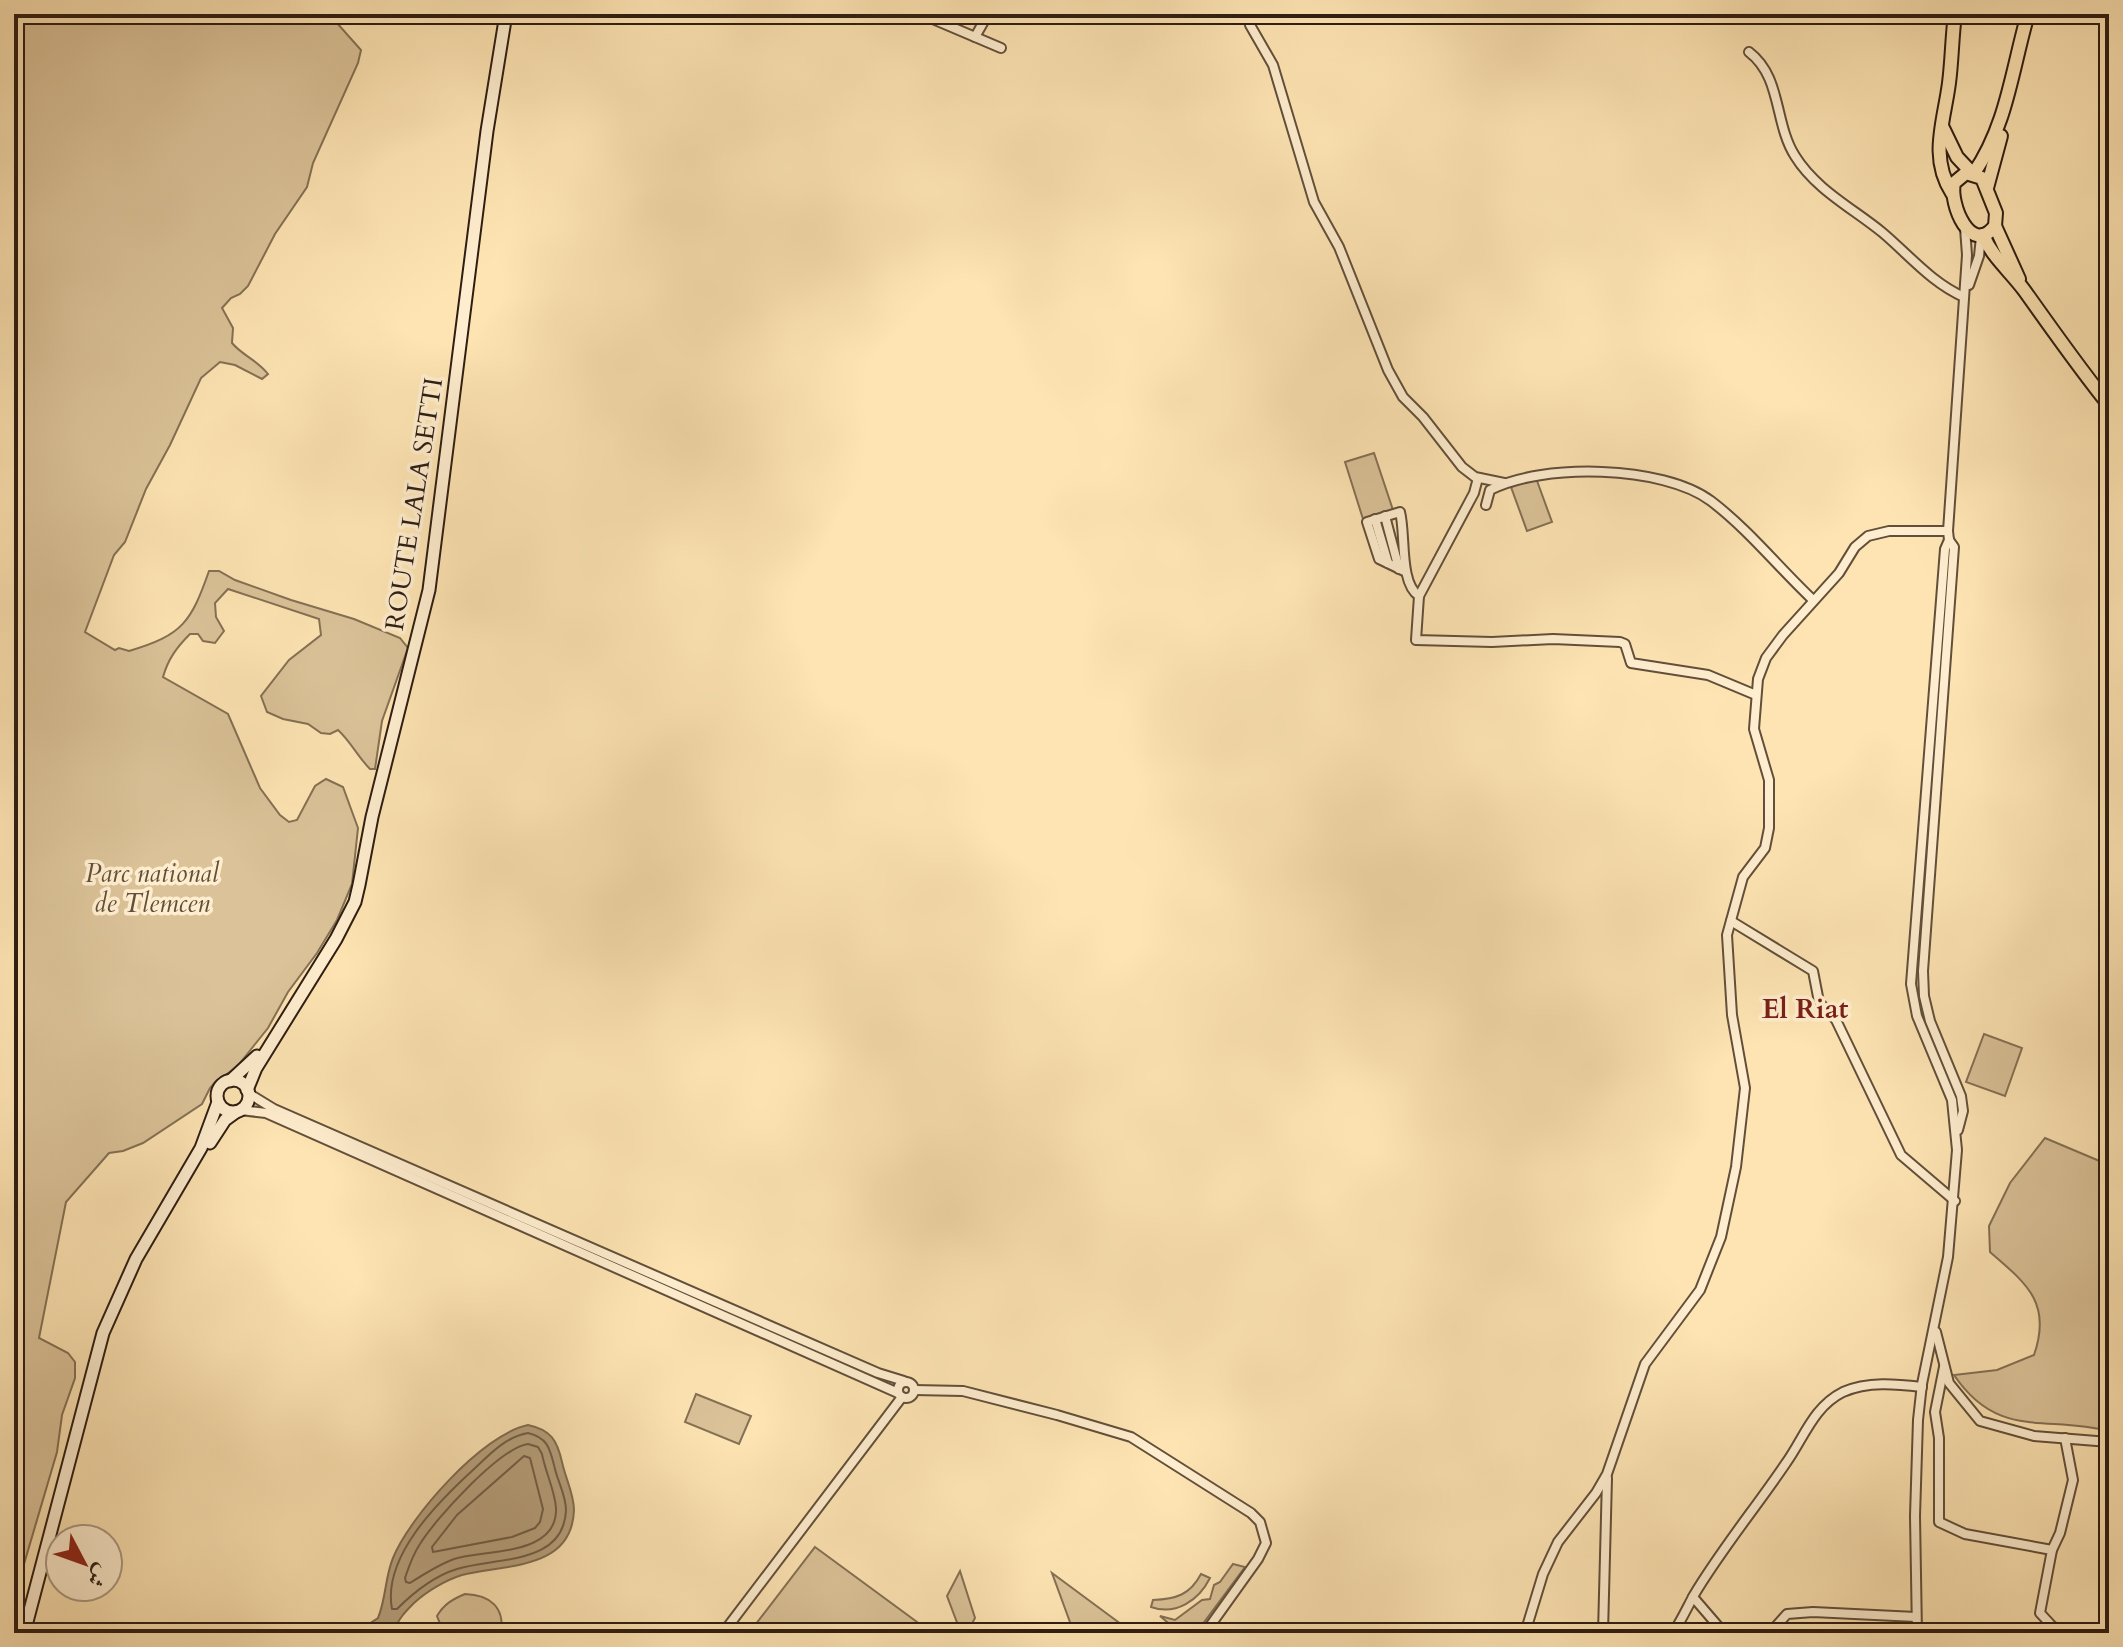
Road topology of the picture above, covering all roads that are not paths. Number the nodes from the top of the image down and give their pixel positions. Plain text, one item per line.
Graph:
1 (506, 14) edge
2 (921, 14) edge
3 (988, 14) edge
4 (1247, 14) edge
5 (1955, 14) edge
6 (2028, 14) edge
7 (941, 18) edge
8 (975, 37) junction
9 (1001, 48) dead end
10 (1749, 52) dead end
11 (2006, 106) junction
12 (1941, 123) junction
13 (1973, 173) junction
14 (1987, 188) junction
15 (1952, 193) junction
16 (1995, 226) junction
17 (1965, 228) junction
18 (1982, 236) junction
19 (2021, 286) junction
20 (1964, 297) junction
21 (2109, 405) edge
22 (1478, 478) junction
23 (1504, 483) junction
24 (1486, 505) dead end
25 (1385, 516) junction
26 (1948, 535) junction
27 (1402, 570) junction
28 (1419, 596) junction
29 (1813, 600) junction
30 (1756, 695) junction
31 (1731, 921) junction
32 (282, 1024) junction
33 (230, 1081) junction
34 (248, 1092) junction
35 (218, 1102) junction
36 (238, 1111) junction
37 (180, 1186) junction
38 (1955, 1201) junction
39 (1934, 1324) junction
40 (1944, 1367) junction
41 (904, 1381) junction
42 (1922, 1387) junction
43 (914, 1390) junction
44 (900, 1395) junction
45 (2065, 1438) junction
46 (2109, 1442) edge
47 (1607, 1474) junction
48 (2052, 1550) junction
49 (1693, 1597) junction
50 (1916, 1617) junction
51 (24, 1633) edge
52 (723, 1633) edge
53 (1205, 1633) edge
54 (1525, 1633) edge
55 (1603, 1633) edge
56 (1673, 1633) edge
57 (1724, 1633) edge
58 (1770, 1633) edge
59 (1917, 1633) edge
60 (2072, 1633) edge

1 - 32 main road, ROUTE LALA SETTI
2 - 7 street
3 - 8 street
4 - 22 street
5 - 12 main road
6 - 11 main road
7 - 8 street
8 - 9 street
10 - 20 street
11 - 13 main road
11 - 14 main road
12 - 13 main road
12 - 15 main road
13 - 14 main road
13 - 15 main road
14 - 16 main road
15 - 17 main road
16 - 18 main road
16 - 19 main road
17 - 18 main road
17 - 20 street
18 - 19 main road
18 - 20 street
19 - 21 main road
20 - 26 street
22 - 23 street
22 - 28 street
23 - 24 street
23 - 29 street
25 - 27 street
25 - 27 street
25 - 27 street
26 - 29 street
26 - 38 street
27 - 28 street
28 - 30 street
29 - 30 street
30 - 31 street
31 - 38 street
31 - 47 street
32 - 33 main road
32 - 34 main road
33 - 34 main road
33 - 35 main road
34 - 36 main road
34 - 41 street
35 - 36 main road
35 - 37 main road
36 - 37 main road
36 - 44 street
37 - 51 main road
38 - 39 street
39 - 40 street
39 - 42 street
40 - 45 street
40 - 48 street
41 - 43 street
41 - 44 street
42 - 49 street
42 - 50 street
43 - 44 street
43 - 53 street
44 - 52 street
45 - 46 street
45 - 48 street
47 - 54 street
47 - 55 street
48 - 60 street
49 - 56 street
49 - 57 street
50 - 58 street
50 - 59 street

